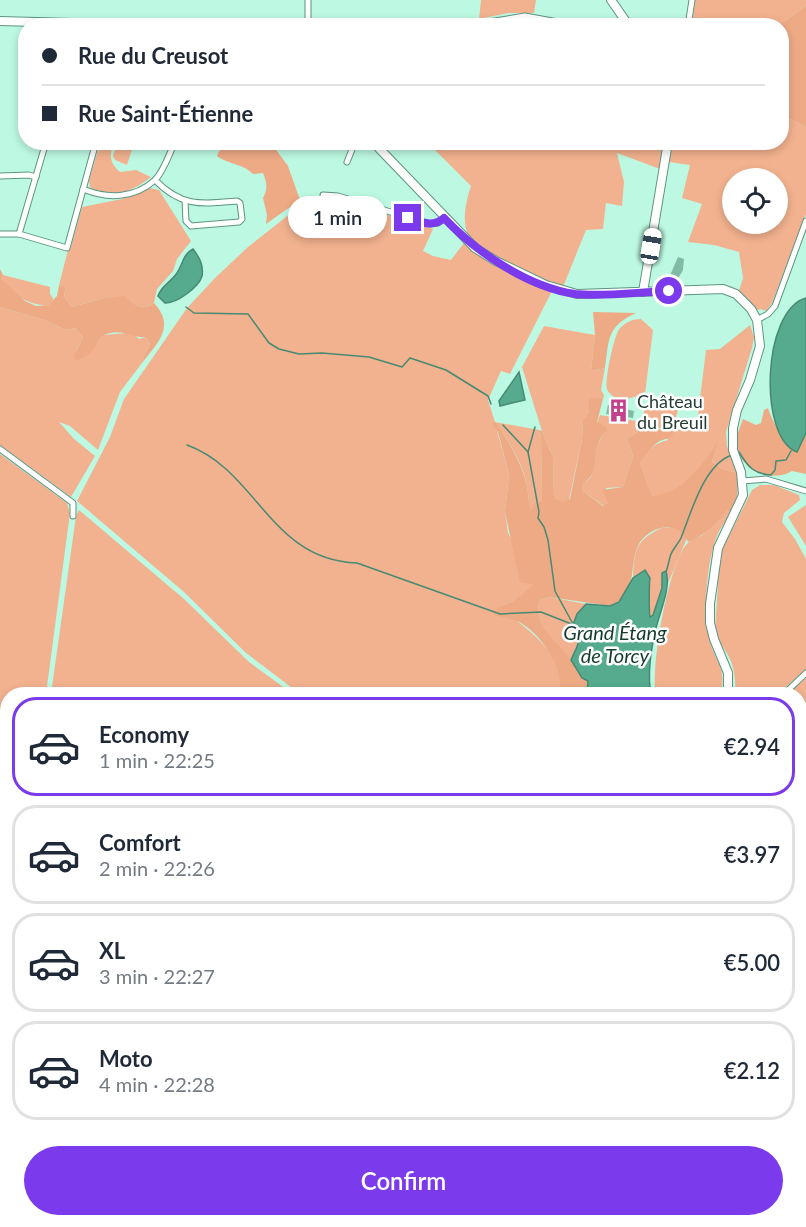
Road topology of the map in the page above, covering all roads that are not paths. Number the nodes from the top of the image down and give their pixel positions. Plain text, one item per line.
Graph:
1 (308, 0) edge
2 (611, 0) edge
3 (692, 0) edge
4 (308, 18) edge
5 (513, 18) edge
6 (536, 18) edge
7 (623, 18) edge
8 (689, 18) edge
9 (0, 21) edge
10 (18, 22) edge
11 (44, 150) edge
12 (94, 150) edge
13 (171, 150) edge
14 (351, 150) edge
15 (380, 150) edge
16 (667, 150) edge
17 (346, 162) dead end
18 (0, 176) edge
19 (36, 177) junction
20 (155, 180) junction
21 (83, 189) junction
22 (322, 195) dead end
23 (185, 201) junction
24 (444, 218) junction
25 (806, 221) edge
26 (0, 234) edge
27 (19, 234) junction
28 (643, 292) junction
29 (757, 320) junction
30 (0, 448) edge
31 (743, 480) junction
32 (806, 491) edge
33 (73, 516) dead end
34 (806, 673) edge
35 (728, 687) edge
36 (791, 687) edge

1 - 4 street
2 - 7 street
3 - 8 street
5 - 6 street
9 - 10 street
11 - 19 street
12 - 21 street
13 - 20 street
14 - 17 street
15 - 24 street
16 - 28 street
18 - 19 street
19 - 27 street
20 - 21 street
20 - 23 street
21 - 27 street
22 - 24 street
23 - 23 street
24 - 28 street
25 - 29 street
26 - 27 street
28 - 29 street
29 - 31 street
30 - 33 street
31 - 32 street
31 - 35 street
34 - 36 street

